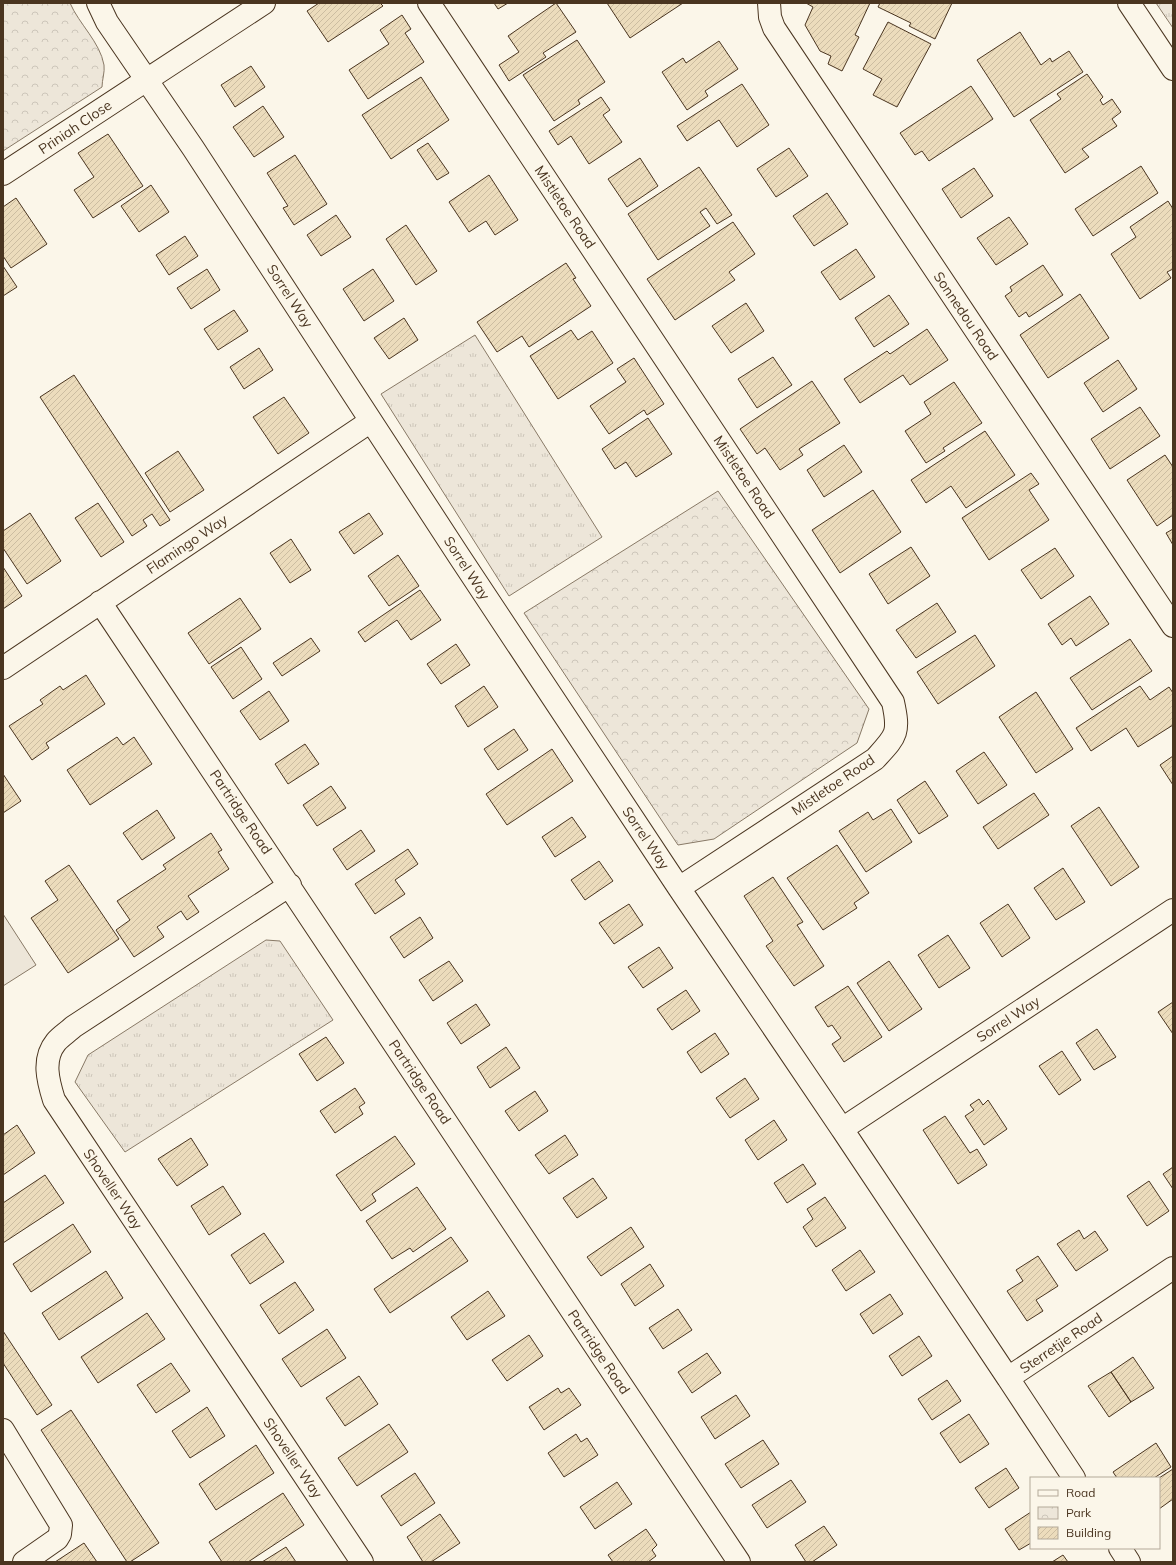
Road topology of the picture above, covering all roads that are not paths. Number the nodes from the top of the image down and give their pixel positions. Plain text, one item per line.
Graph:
1 (98, 3) edge
2 (264, 3) edge
3 (429, 3) edge
4 (769, 3) edge
5 (1129, 3) edge
6 (1173, 69) edge
7 (147, 79) junction
8 (3, 174) edge
9 (372, 421) junction
10 (100, 602) junction
11 (1173, 626) edge
12 (3, 668) edge
13 (290, 885) junction
14 (679, 888) junction
15 (1173, 910) edge
16 (842, 1129) junction
17 (1173, 1268) edge
18 (1008, 1378) junction
19 (3, 1430) edge
20 (1073, 1477) edge
21 (1121, 1549) edge
22 (24, 1562) edge
23 (362, 1562) edge
24 (738, 1562) edge
25 (1129, 1562) edge

1 - 7 street, Sorrel Way
2 - 7 street, Priniah Close
3 - 14 street, Mistletoe Road
4 - 11 street, Sonnedou Road
5 - 6 street
7 - 8 street, Priniah Close
7 - 9 street, Sorrel Way
9 - 10 street, Flamingo Way
9 - 14 street, Sorrel Way
10 - 12 street, Flamingo Way
10 - 13 street, Partridge Road
13 - 23 street, Shoveller Way
13 - 24 street, Partridge Road
14 - 16 street, Sorrel Way
15 - 16 street, Sorrel Way
16 - 18 street, Sorrel Way
17 - 18 street, Sterretjie Road
18 - 20 street, Sterretjie Road
19 - 22 street
21 - 25 street

